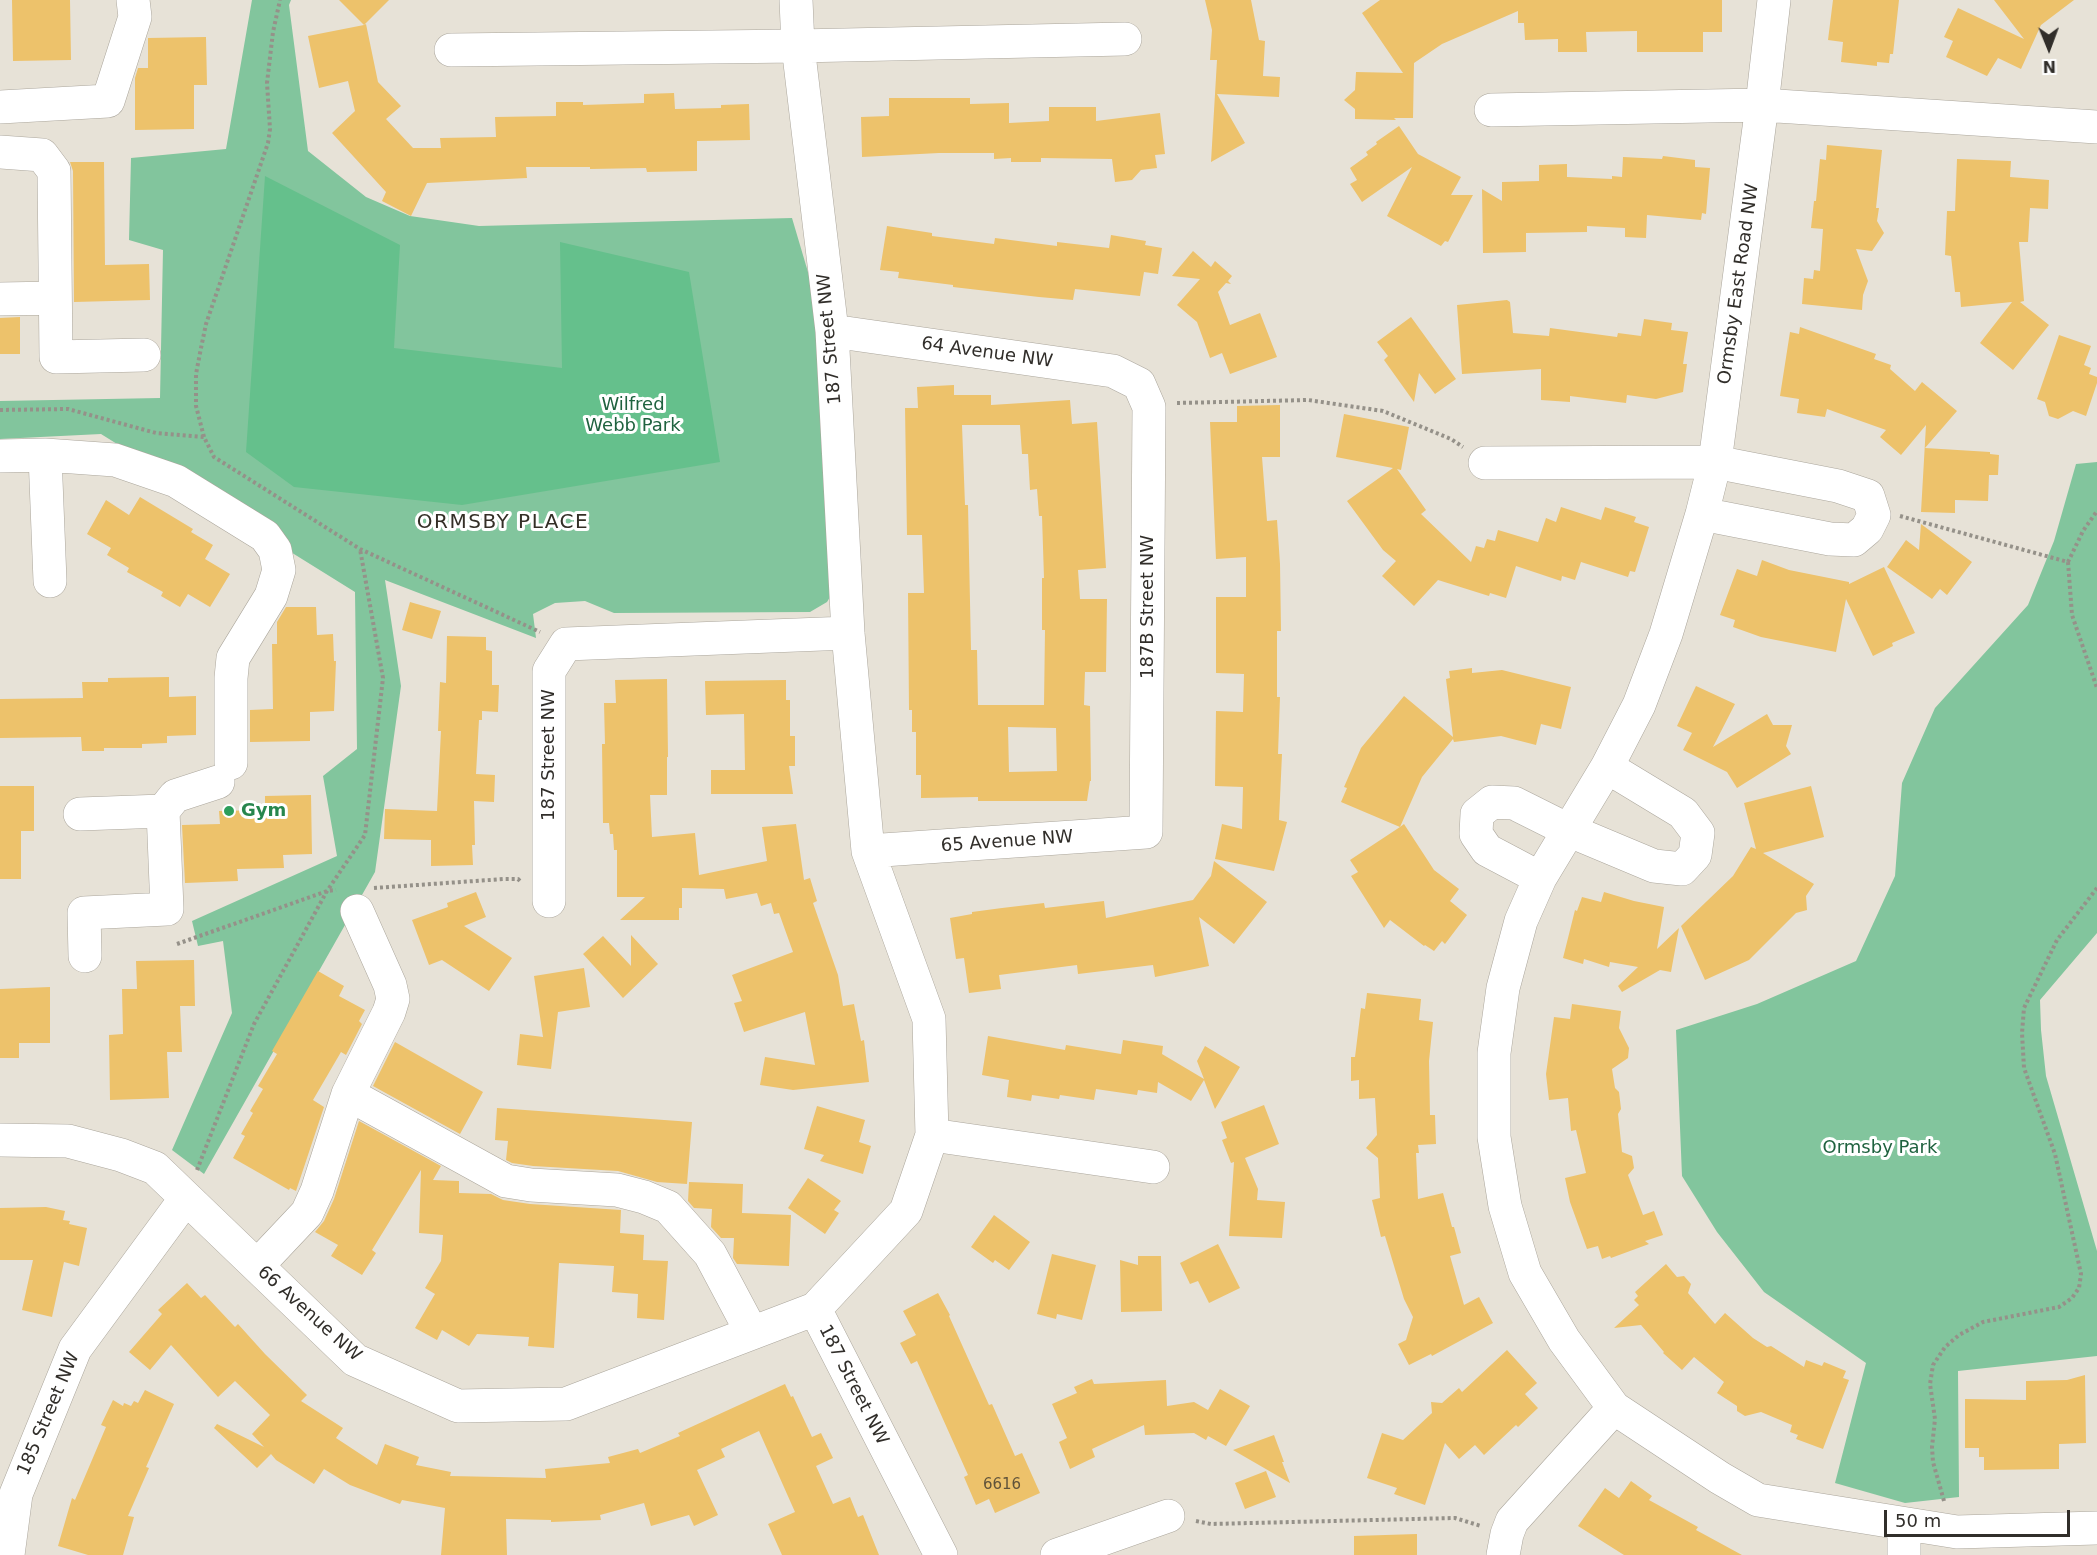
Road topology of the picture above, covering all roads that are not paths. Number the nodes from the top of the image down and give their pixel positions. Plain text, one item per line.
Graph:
1 (133, 0) edge
2 (796, 0) edge
3 (1774, 0) edge
4 (1125, 39) dead end
5 (798, 46) junction
6 (451, 50) dead end
7 (1762, 105) junction
8 (0, 107) edge
9 (1491, 110) dead end
10 (2097, 127) edge
11 (0, 152) edge
12 (55, 298) junction
13 (0, 299) edge
14 (832, 331) junction
15 (144, 355) dead end
16 (1144, 396) joint
17 (45, 455) junction
18 (0, 456) edge
19 (1715, 462) junction
20 (1485, 463) road end
21 (1702, 514) junction
22 (50, 581) dead end
23 (848, 633) junction
24 (1607, 767) junction
25 (163, 811) junction
26 (80, 814) dead end
27 (1568, 830) junction
28 (1146, 832) joint
29 (868, 851) junction
30 (1540, 879) junction
31 (549, 901) dead end
32 (357, 911) dead end
33 (85, 957) dead end
34 (348, 1094) junction
35 (932, 1135) junction
36 (0, 1140) edge
37 (1153, 1167) dead end
38 (186, 1198) junction
39 (257, 1266) junction
40 (814, 1309) junction
41 (752, 1333) junction
42 (1614, 1408) junction
43 (1168, 1516) road end
44 (2097, 1528) edge
45 (7, 1534) edge
46 (1904, 1540) edge
47 (1505, 1544) edge
48 (941, 1555) edge
49 (1057, 1555) edge

1 - 8 street
2 - 5 street, 187 Street NW
3 - 7 street, Ormsby East Road NW
4 - 5 street
5 - 6 street
5 - 14 street, 187 Street NW
7 - 9 street
7 - 10 street
7 - 19 street, Ormsby East Road NW
11 - 12 street
12 - 13 street
12 - 15 street
14 - 16 street, 64 Avenue NW
14 - 23 street, 187 Street NW
16 - 28 street, 187B Street NW
17 - 18 street
17 - 22 street
17 - 25 street
19 - 20 street
19 - 21 street, Ormsby East Road NW
19 - 21 street
21 - 24 street, Ormsby East Road NW
23 - 29 street, 187 Street NW
23 - 31 street, 187 Street NW
24 - 27 street, Ormsby East Road NW
24 - 27 street
25 - 26 street
25 - 33 street
27 - 30 street, Ormsby East Road NW
27 - 30 street
28 - 29 street, 65 Avenue NW
29 - 35 street, 187 Street NW
30 - 42 street, Ormsby East Road NW
32 - 34 street
34 - 39 street
34 - 41 street
35 - 37 street
35 - 40 street, 187 Street NW
36 - 38 street, 66 Avenue NW
38 - 39 street, 66 Avenue NW
38 - 45 street, 185 Street NW
39 - 41 street, 66 Avenue NW
40 - 41 street, 66 Avenue NW
40 - 48 street, 187 Street NW
42 - 46 street, Ormsby East Road NW
42 - 47 street
43 - 49 street
44 - 46 street, Ormsby East Road NW

